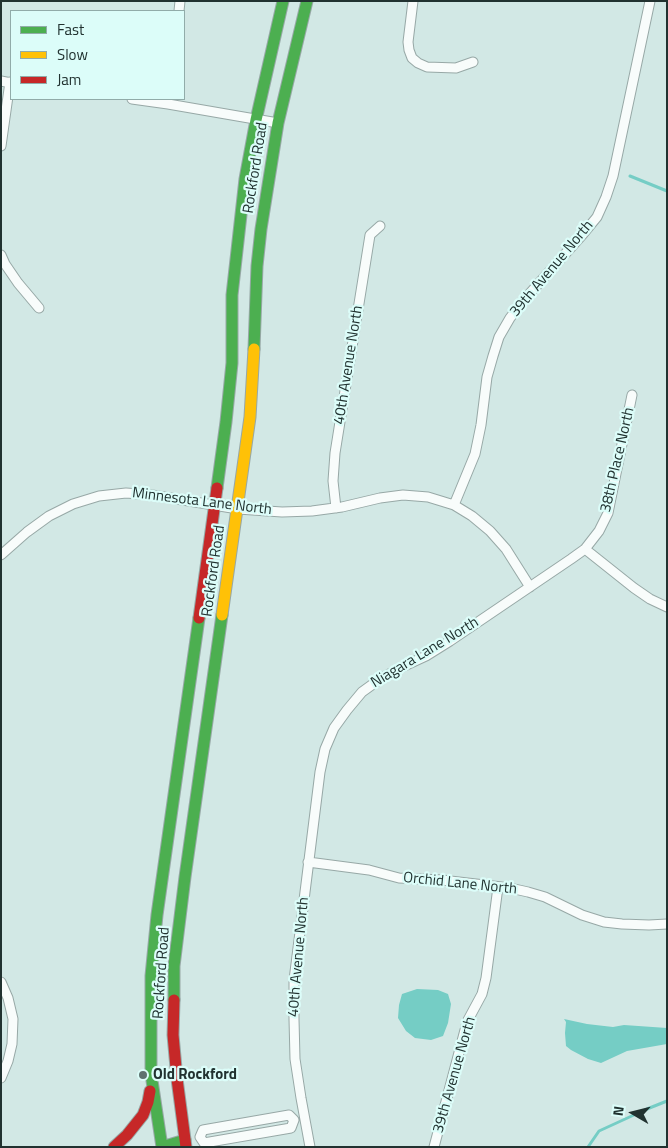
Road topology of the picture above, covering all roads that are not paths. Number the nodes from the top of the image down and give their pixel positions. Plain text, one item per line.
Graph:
1 (283, 1) edge
2 (307, 1) edge
3 (413, 1) edge
4 (650, 1) edge
5 (473, 62) dead end
6 (8, 82) edge
7 (150, 100) edge
8 (168, 101) edge
9 (256, 120) junction
10 (278, 123) junction
11 (1, 146) edge
12 (380, 226) dead end
13 (1, 254) edge
14 (39, 308) dead end
15 (632, 395) dead end
16 (214, 505) junction
17 (454, 505) junction
18 (336, 508) junction
19 (238, 509) junction
20 (585, 549) junction
21 (1, 555) edge
22 (530, 587) junction
23 (667, 607) edge
24 (317, 797) joint
25 (308, 862) junction
26 (498, 886) junction
27 (667, 924) edge
28 (1, 982) edge
29 (151, 1074) junction
30 (1, 1078) edge
31 (304, 1118) junction
32 (294, 1120) junction
33 (200, 1137) junction
34 (186, 1143) edge
35 (114, 1147) edge
36 (162, 1147) edge
37 (310, 1147) edge
38 (434, 1147) edge

1 - 9 main road, Rockford Road
2 - 10 main road, Rockford Road
3 - 5 street
4 - 17 street, 39th Avenue North
6 - 11 street
7 - 8 street
8 - 9 street
9 - 10 street
9 - 16 main road, Rockford Road
10 - 19 main road, Rockford Road
12 - 18 street, 40th Avenue North
13 - 14 street
15 - 20 street, 38th Place North
16 - 19 street, Minnesota Lane North
16 - 21 street, Minnesota Lane North
16 - 29 main road, Rockford Road
17 - 18 street, Minnesota Lane North
17 - 22 street, Minnesota Lane North
18 - 19 street, Minnesota Lane North
19 - 34 main road, Rockford Road
20 - 22 street, Niagara Lane North
20 - 23 street
22 - 24 street, Niagara Lane North
24 - 25 street, 40th Avenue North
25 - 26 street, Orchid Lane North
25 - 31 street, 40th Avenue North
26 - 27 street, Orchid Lane North
26 - 38 street, 39th Avenue North
28 - 30 street
29 - 35 main road
29 - 36 main road, Rockford Road
31 - 32 street
31 - 37 street, 40th Avenue North
32 - 33 street
32 - 33 street
33 - 34 street
34 - 36 main road

